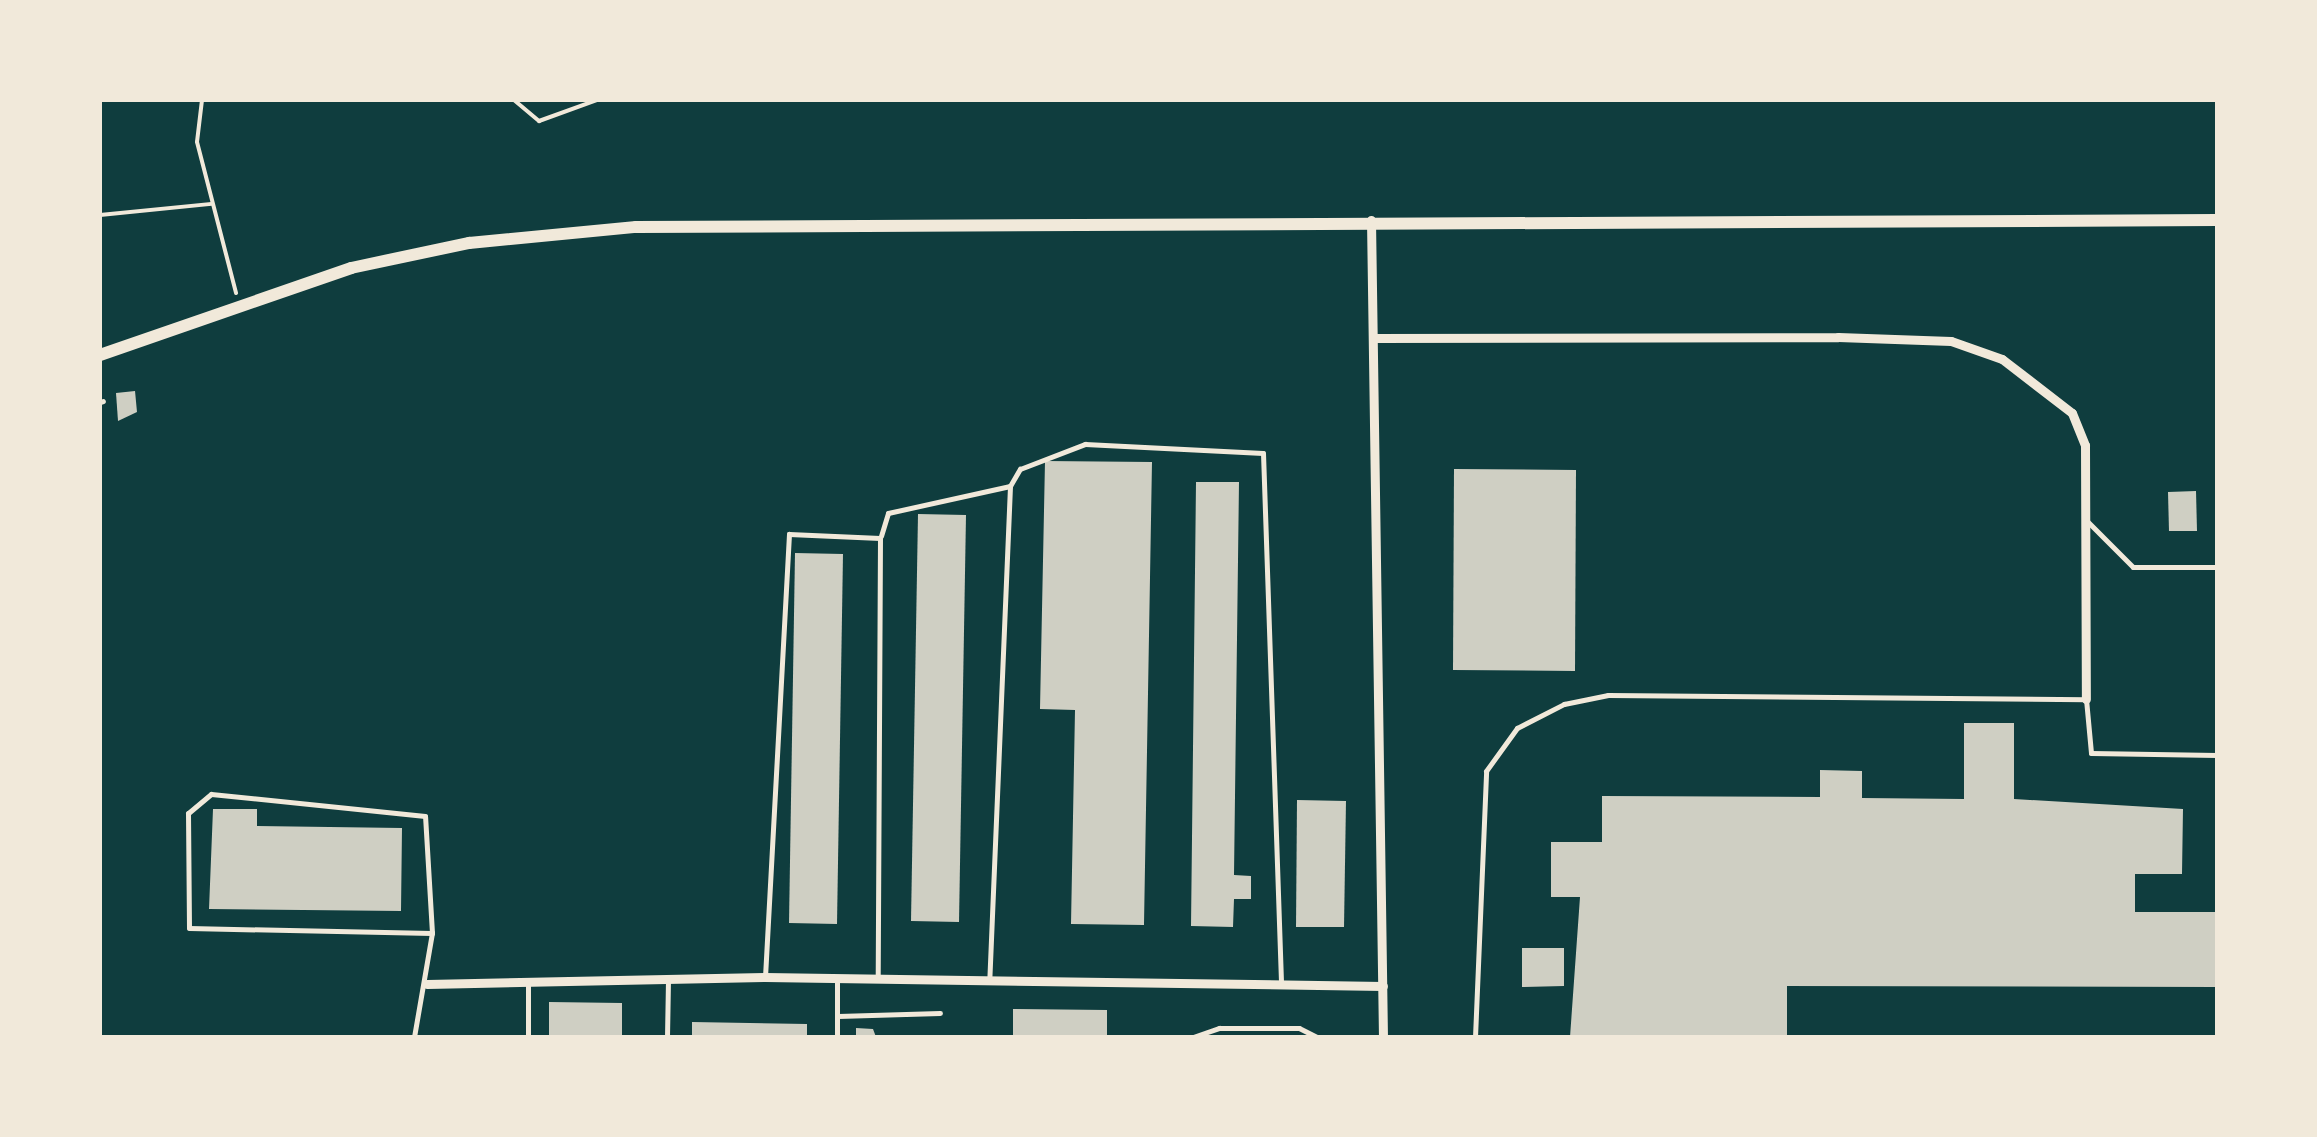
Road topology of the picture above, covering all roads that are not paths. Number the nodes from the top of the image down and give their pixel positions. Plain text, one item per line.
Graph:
1 (1370, 220) junction
2 (2217, 220) edge
3 (1374, 338) junction
4 (100, 355) edge
5 (1010, 486) junction
6 (2086, 519) junction
7 (880, 538) junction
8 (2217, 567) edge
9 (2086, 699) junction
10 (2217, 755) edge
11 (432, 933) junction
12 (765, 977) junction
13 (837, 979) junction
14 (528, 980) junction
15 (668, 980) junction
16 (878, 980) junction
17 (989, 983) junction
18 (427, 984) junction
19 (1281, 986) junction
20 (1383, 986) junction
21 (940, 1013) dead end
22 (838, 1016) junction
23 (414, 1037) edge
24 (528, 1037) edge
25 (667, 1037) edge
26 (838, 1037) edge
27 (1193, 1037) edge
28 (1317, 1037) edge
29 (1384, 1037) edge
30 (1476, 1037) edge
31 (2102, 1037) edge
32 (2217, 1037) edge

1 - 2 main road
1 - 3 street
1 - 4 main road
3 - 6 street
3 - 20 street
5 - 7 lane
5 - 17 lane
5 - 19 lane
6 - 8 lane
6 - 9 street
7 - 12 lane
7 - 16 lane
9 - 10 lane
9 - 30 lane
11 - 11 lane
11 - 18 lane
12 - 13 street
12 - 15 street
13 - 16 street
13 - 22 lane
14 - 15 street
14 - 18 street
14 - 24 lane
15 - 25 lane
16 - 17 street
17 - 19 street
18 - 23 lane
19 - 20 street
20 - 29 street
21 - 22 lane
22 - 26 lane
27 - 28 lane
31 - 32 lane

